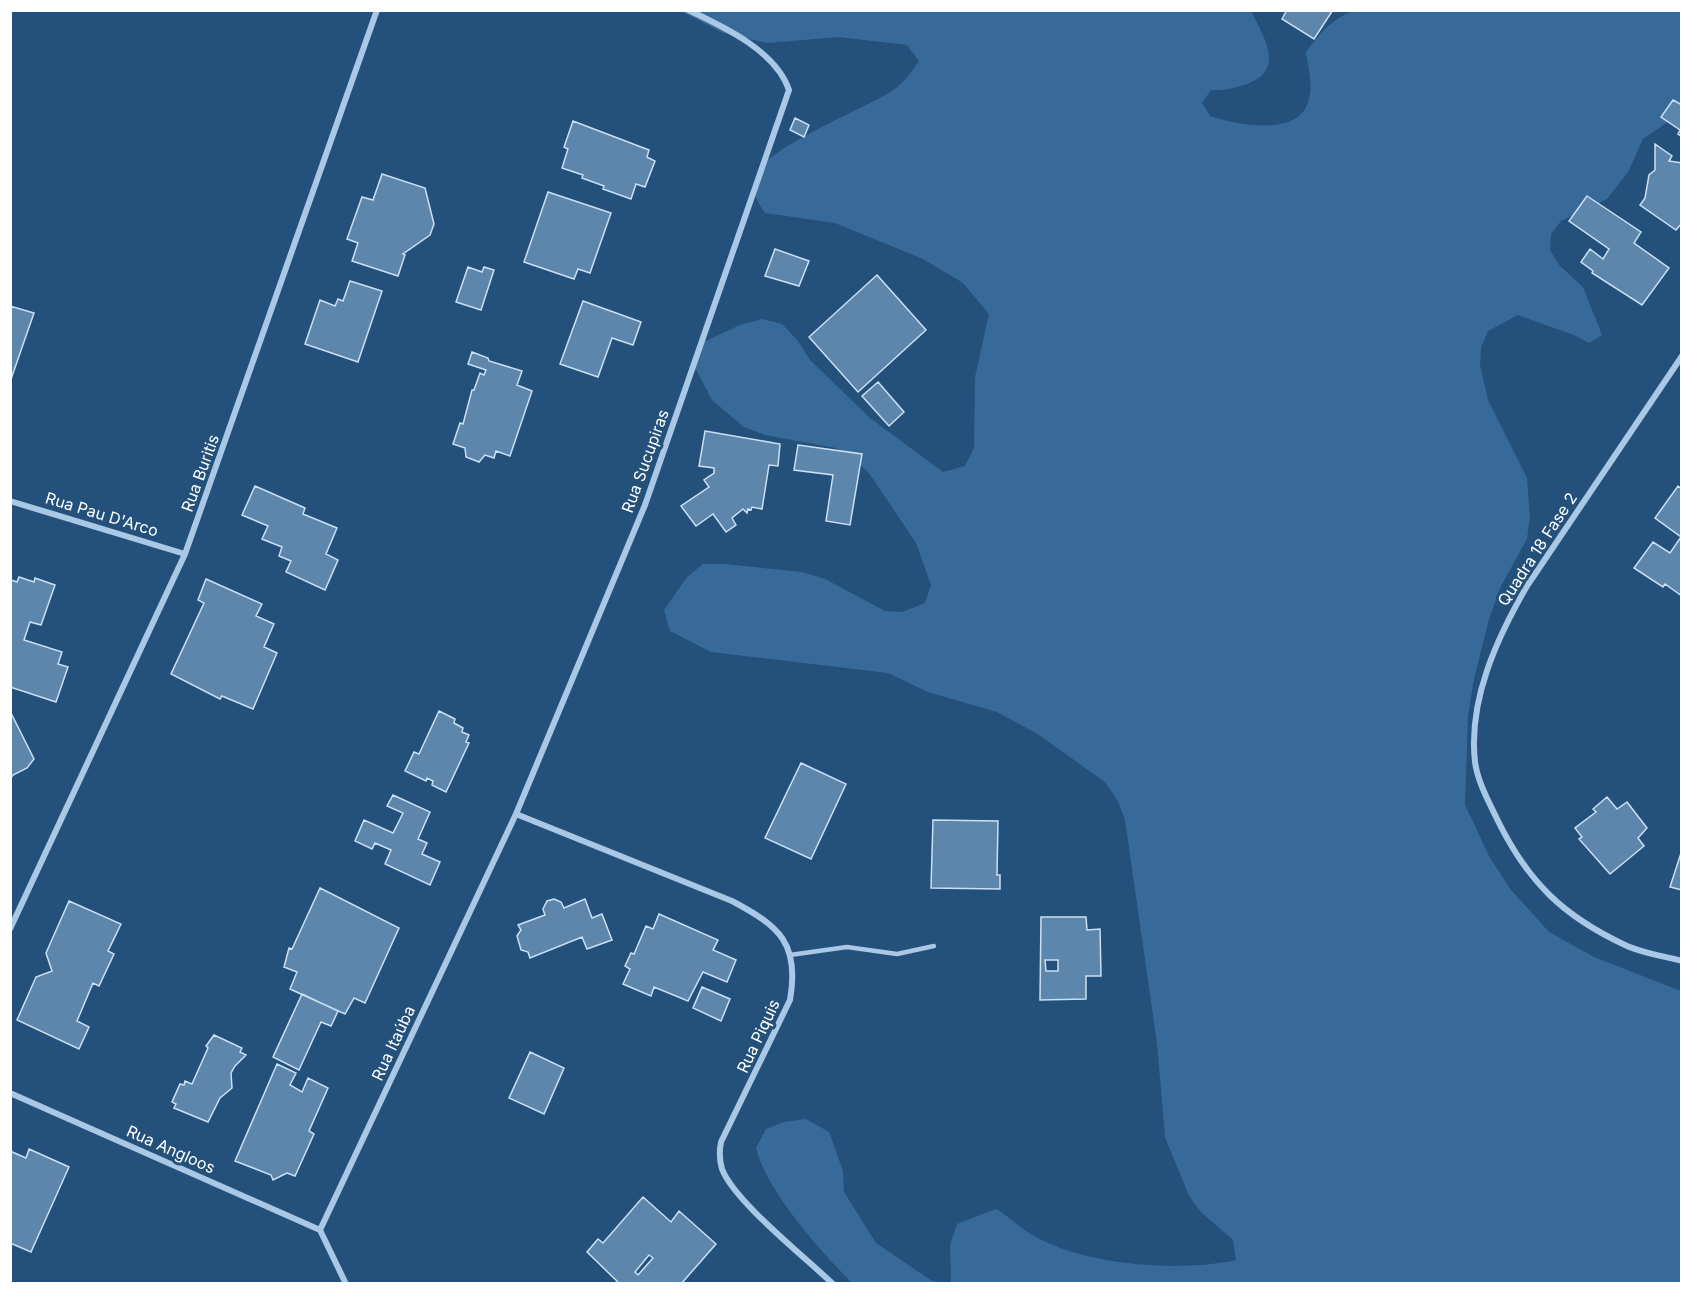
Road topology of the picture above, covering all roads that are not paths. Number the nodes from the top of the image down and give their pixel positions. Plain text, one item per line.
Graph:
1 (377, 10) edge
2 (688, 10) edge
3 (1682, 356) edge
4 (10, 501) edge
5 (185, 554) junction
6 (516, 814) junction
7 (10, 928) edge
8 (934, 946) dead end
9 (790, 955) junction
10 (1682, 961) edge
11 (10, 1093) edge
12 (320, 1230) junction
13 (346, 1284) edge
14 (833, 1284) edge

1 - 5 street, Rua Buritis
2 - 6 street, Rua Sucupiras
3 - 10 street, Quadra 18 Fase 2
4 - 5 street, Rua Pau D'Arco
5 - 7 street, Rua Buritis
6 - 9 street, Rua Piquis
6 - 12 street, Rua Itaúba
8 - 9 lane
9 - 14 street, Rua Piquis
11 - 12 street, Rua Angloos
12 - 13 street

